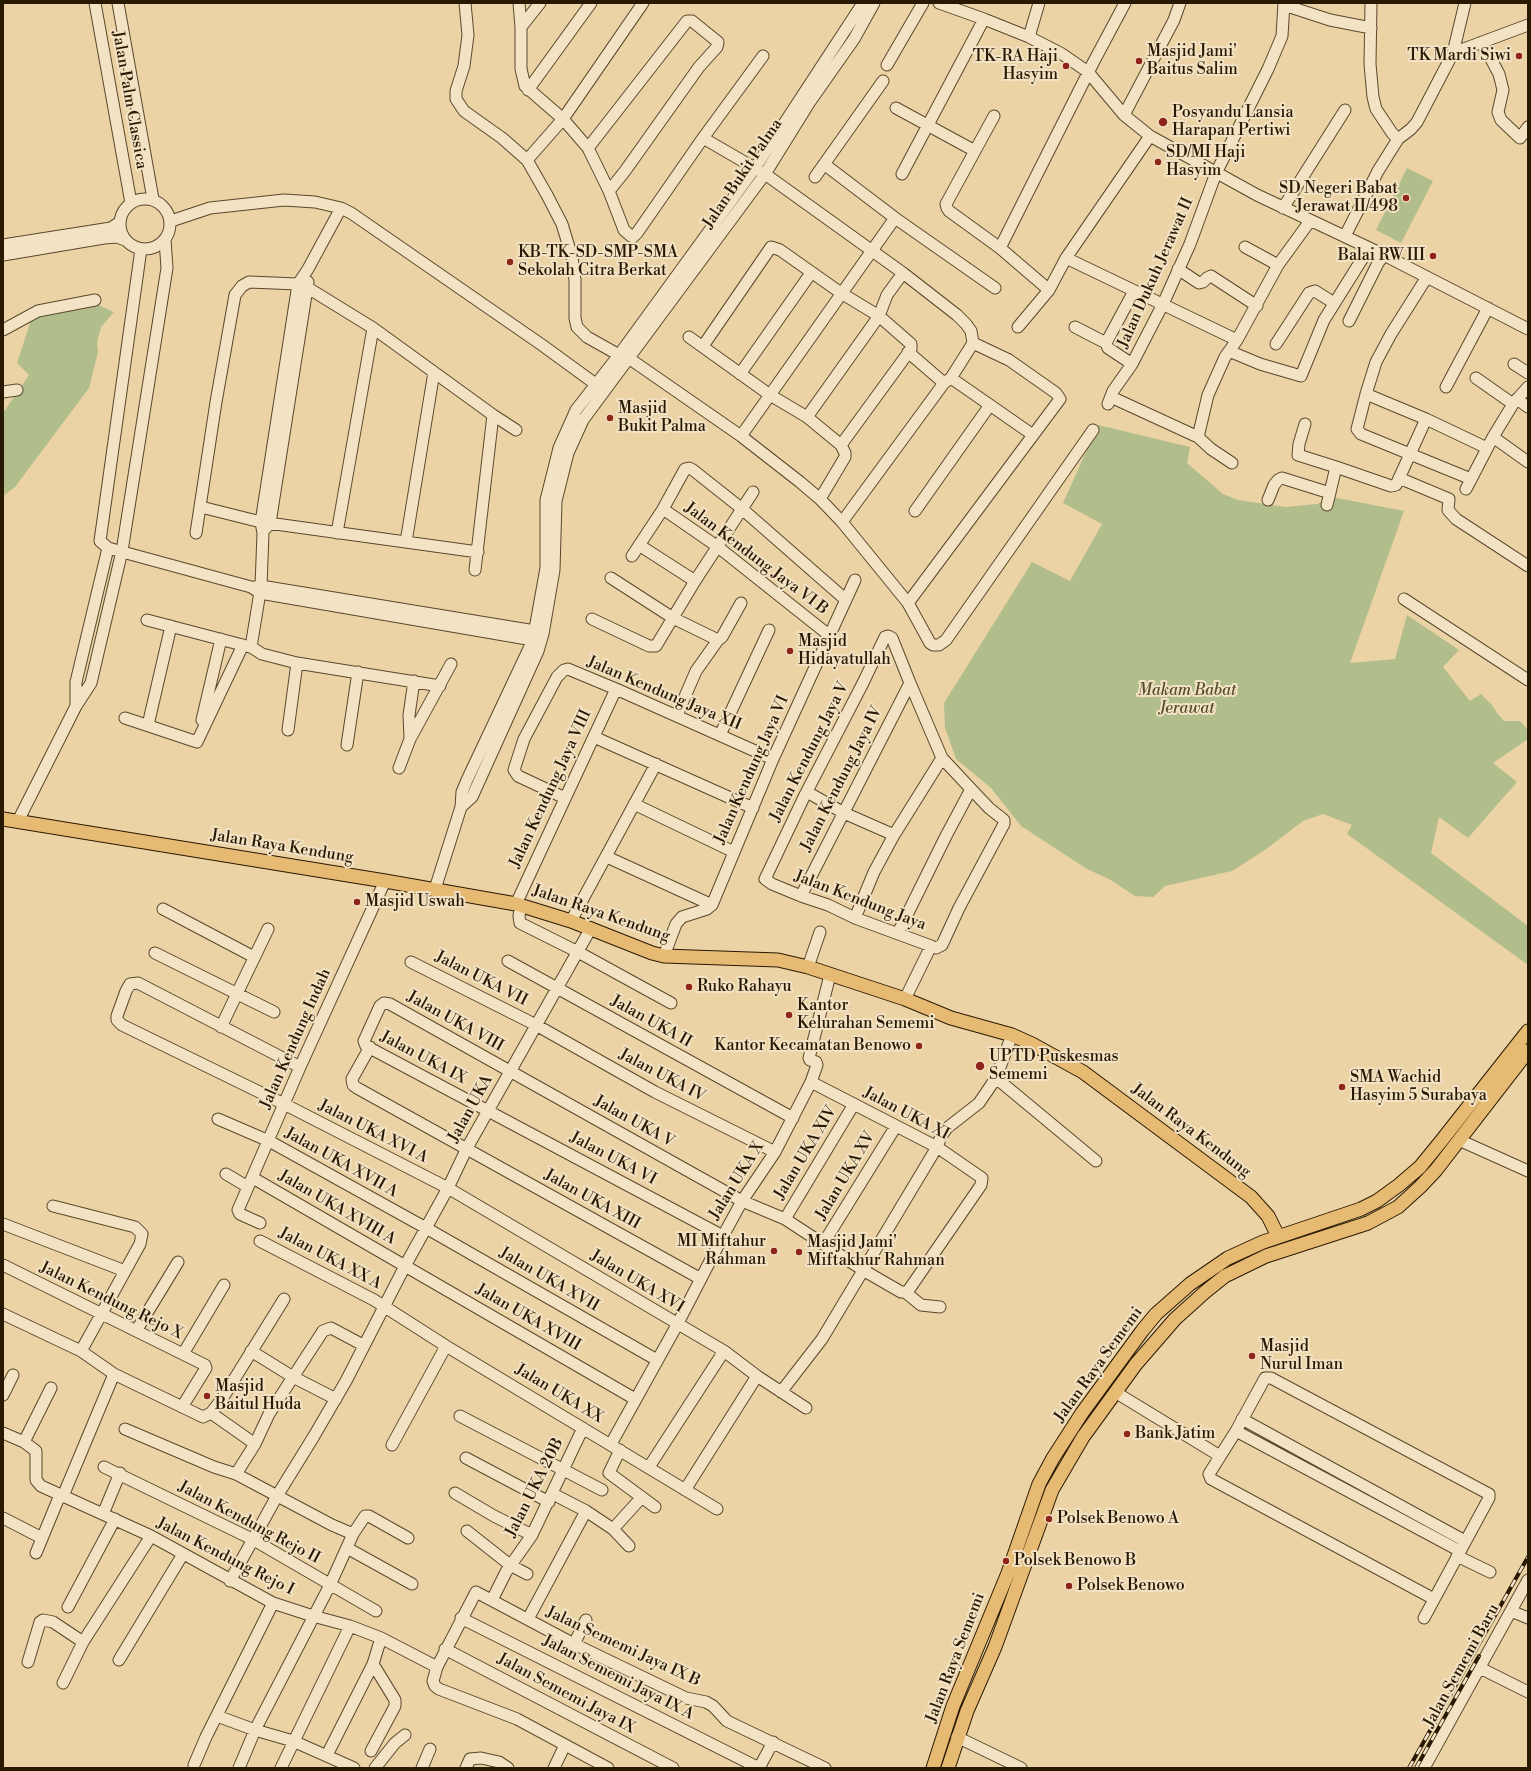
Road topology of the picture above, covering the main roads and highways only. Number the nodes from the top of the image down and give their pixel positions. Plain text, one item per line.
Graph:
1 (3, 819) edge
2 (1528, 1030) edge
3 (1528, 1051) edge
4 (1278, 1236) junction
5 (1072, 1430) junction
6 (1083, 1437) junction
7 (933, 1768) edge
8 (948, 1768) edge

1 - 4 main road, Jalan Raya Kendung
2 - 4 main road, Jalan Raya Sememi
3 - 6 main road, Jalan Raya Sememi
4 - 5 main road, Jalan Raya Sememi
5 - 6 main road
5 - 7 main road, Jalan Raya Sememi
6 - 8 main road, Jalan Raya Sememi

